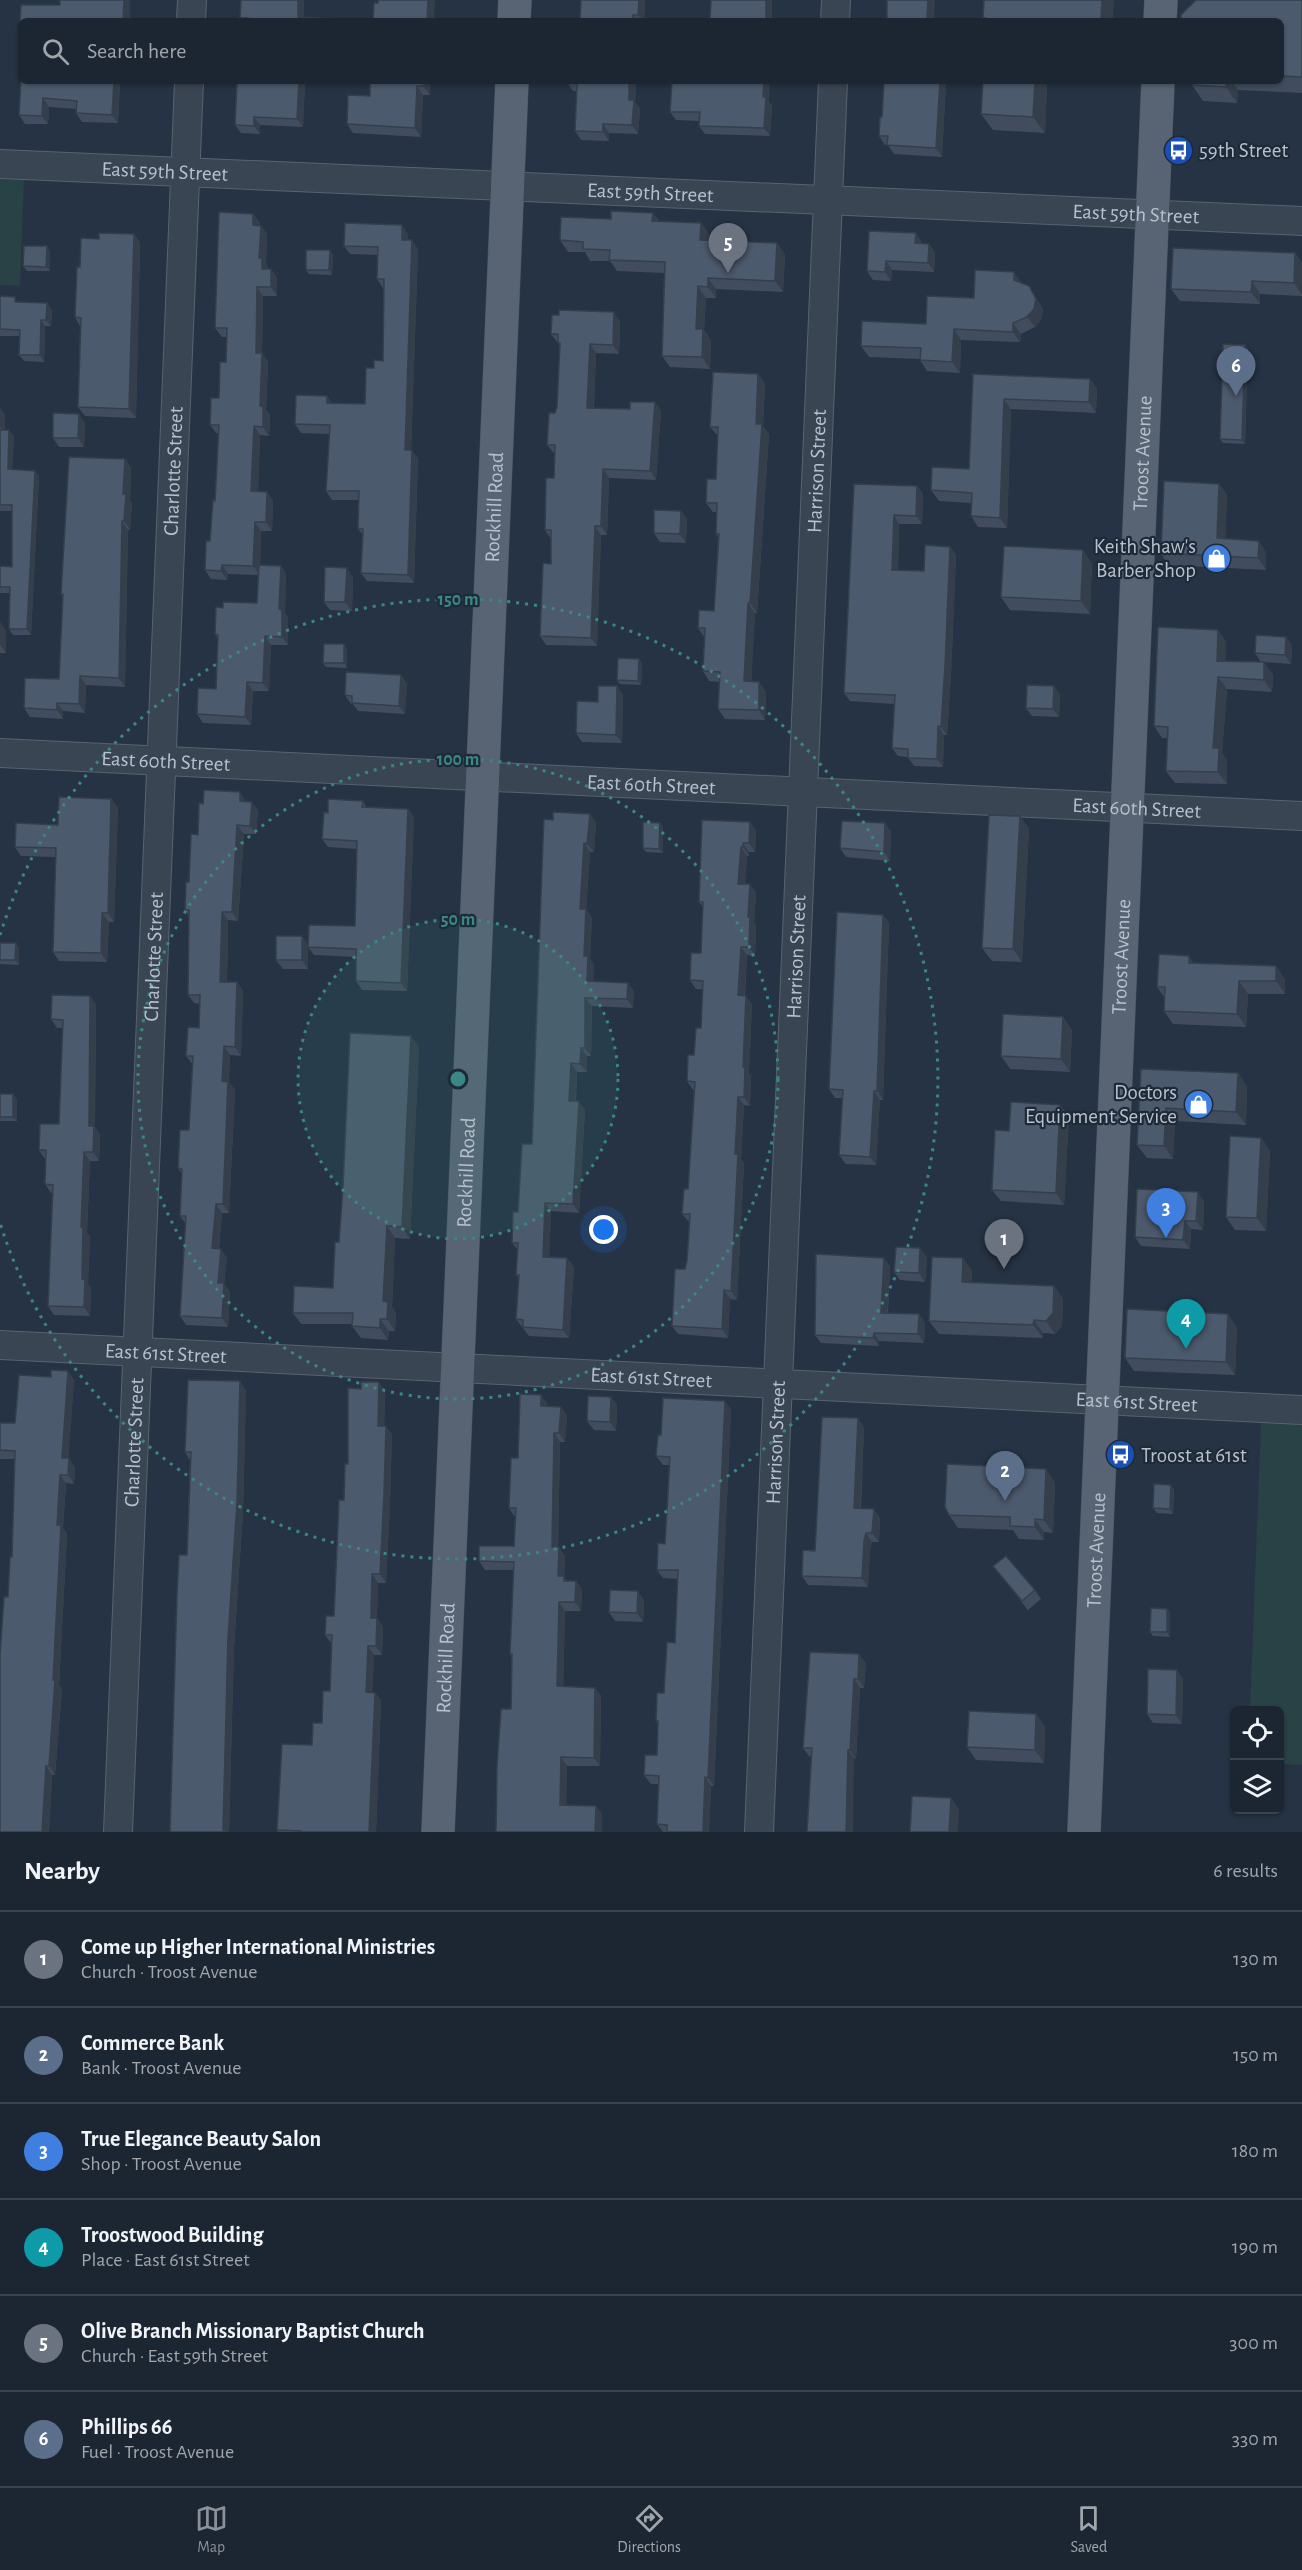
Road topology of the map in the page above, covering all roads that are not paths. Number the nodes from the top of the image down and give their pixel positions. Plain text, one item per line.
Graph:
1 (192, 0) edge
2 (515, 0) edge
3 (836, 0) edge
4 (1161, 0) edge
5 (191, 18) edge
6 (514, 18) edge
7 (835, 18) edge
8 (1161, 18) edge
9 (189, 84) edge
10 (512, 84) edge
11 (833, 84) edge
12 (1158, 84) edge
13 (0, 164) edge
14 (185, 173) junction
15 (507, 185) junction
16 (828, 199) junction
17 (1152, 213) junction
18 (1302, 221) edge
19 (0, 753) edge
20 (162, 760) junction
21 (482, 776) junction
22 (802, 791) junction
23 (1125, 807) junction
24 (1302, 816) edge
25 (0, 1345) edge
26 (138, 1352) junction
27 (457, 1368) junction
28 (777, 1384) junction
29 (1101, 1401) junction
30 (1302, 1410) edge
31 (118, 1832) edge
32 (438, 1832) edge
33 (759, 1832) edge
34 (1084, 1832) edge

1 - 5 street
2 - 6 main road
3 - 7 street
4 - 8 main road
9 - 14 street, Charlotte Street
10 - 15 main road, Rockhill Road
11 - 16 street, Harrison Street
12 - 17 main road, Troost Avenue
13 - 14 street, East 59th Street
14 - 15 street, East 59th Street
14 - 20 street, Charlotte Street
15 - 16 street, East 59th Street
15 - 21 main road, Rockhill Road
16 - 17 street, East 59th Street
16 - 22 street, Harrison Street
17 - 18 street, East 59th Street
17 - 23 main road, Troost Avenue
19 - 20 street, East 60th Street
20 - 21 street, East 60th Street
20 - 26 street, Charlotte Street
21 - 22 street, East 60th Street
21 - 27 main road, Rockhill Road
22 - 23 street, East 60th Street
22 - 28 street, Harrison Street
23 - 24 street, East 60th Street
23 - 29 main road, Troost Avenue
25 - 26 street, East 61st Street
26 - 27 street, East 61st Street
26 - 31 street, Charlotte Street
27 - 28 street, East 61st Street
27 - 32 main road, Rockhill Road
28 - 29 street, East 61st Street
28 - 33 street, Harrison Street
29 - 30 street, East 61st Street
29 - 34 main road, Troost Avenue

